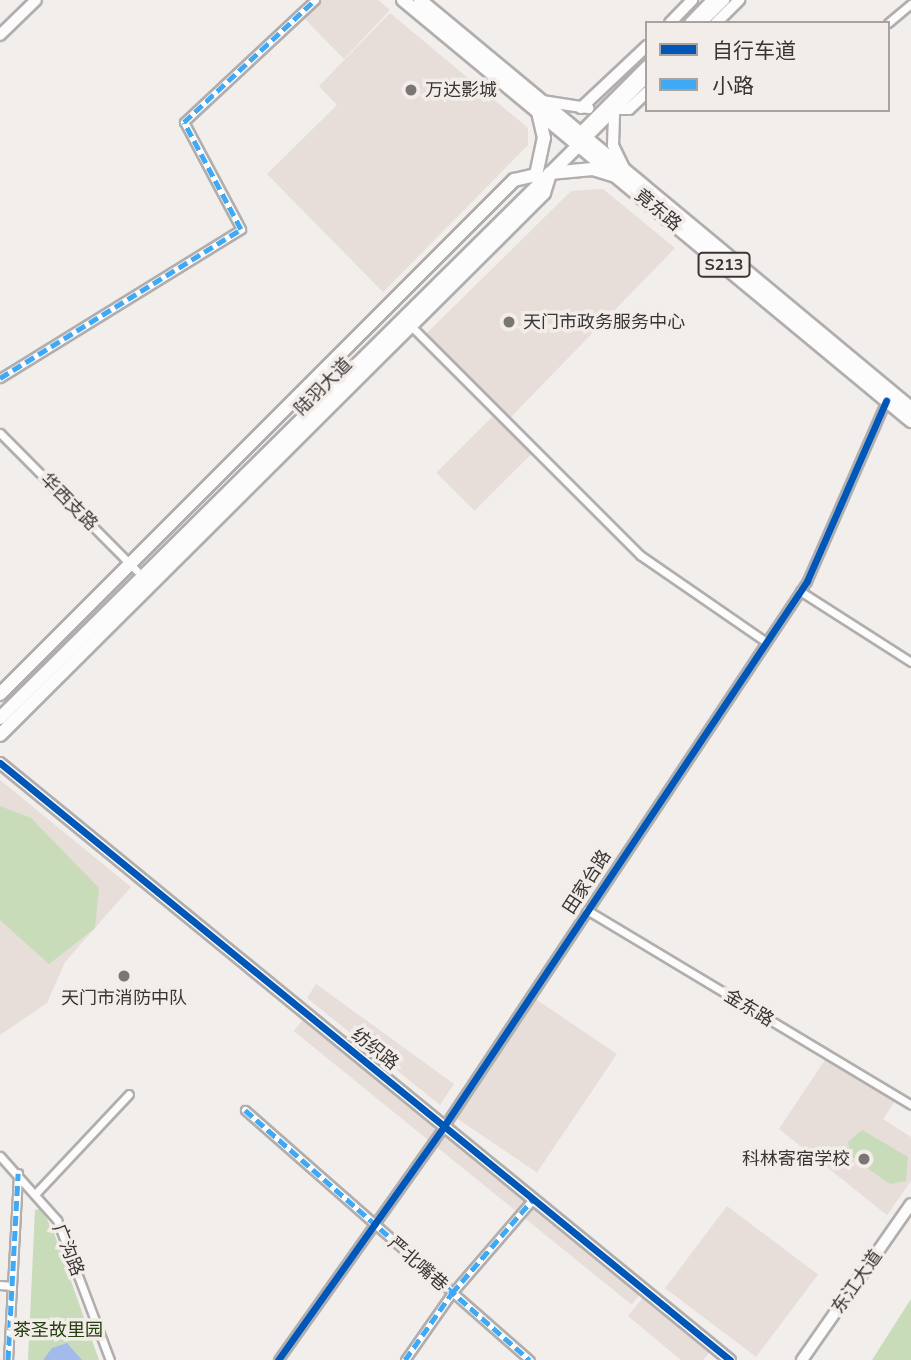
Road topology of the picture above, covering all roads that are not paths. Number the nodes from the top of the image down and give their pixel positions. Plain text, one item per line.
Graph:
1 (26, 0) edge
2 (36, 0) edge
3 (315, 0) edge
4 (403, 0) edge
5 (420, 0) edge
6 (692, 0) edge
7 (712, 0) edge
8 (724, 0) edge
9 (739, 0) edge
10 (911, 4) edge
11 (672, 21) edge
12 (692, 21) edge
13 (703, 21) edge
14 (718, 21) edge
15 (890, 21) edge
16 (0, 26) edge
17 (0, 35) edge
18 (645, 48) edge
19 (645, 68) edge
20 (645, 79) edge
21 (645, 94) edge
22 (539, 105) junction
23 (611, 107) junction
24 (581, 108) junction
25 (579, 139) junction
26 (543, 174) junction
27 (622, 174) junction
28 (411, 326) junction
29 (0, 378) edge
30 (886, 401) junction
31 (911, 417) edge
32 (0, 433) edge
33 (133, 567) junction
34 (800, 591) junction
35 (766, 642) junction
36 (911, 662) edge
37 (0, 694) edge
38 (0, 709) edge
39 (0, 718) edge
40 (0, 735) edge
41 (0, 763) edge
42 (587, 910) junction
43 (129, 1094) dead end
44 (911, 1105) edge
45 (244, 1110) dead end
46 (444, 1126) junction
47 (0, 1156) edge
48 (18, 1173) junction
49 (37, 1192) junction
50 (533, 1199) junction
51 (911, 1204) edge
52 (371, 1224) junction
53 (0, 1285) edge
54 (12, 1286) junction
55 (452, 1293) junction
56 (8, 1360) edge
57 (110, 1360) edge
58 (278, 1360) edge
59 (405, 1360) edge
60 (530, 1360) edge
61 (730, 1360) edge
62 (802, 1360) edge

1 - 16 street
2 - 17 street
3 - 29 street
4 - 22 main road, 竟东路 / S213
5 - 22 main road, 竟东路 / S213
6 - 11 street
7 - 12 street
8 - 13 street
9 - 14 street
10 - 15 street
18 - 24 street
19 - 23 street, 陆羽大道
20 - 23 street, 陆羽大道
21 - 23 street
22 - 24 street
22 - 25 main road, 竟东路 / S213
22 - 26 main road
23 - 24 street
23 - 25 street, 陆羽大道
23 - 27 street
25 - 26 main road, 陆羽大道
25 - 27 main road, 竟东路 / S213
26 - 27 main road
26 - 28 main road
26 - 33 main road
26 - 39 main road, 陆羽大道
27 - 30 main road, 竟东路 / S213
27 - 31 main road, 竟东路 / S213
28 - 35 street
28 - 40 main road
30 - 31 main road, 竟东路 / S213
30 - 34 street, 田家台路
32 - 33 street, 华西支路
33 - 37 main road
33 - 38 main road
34 - 35 street, 田家台路
34 - 36 street
35 - 42 street, 田家台路
41 - 46 street, 纺织路
42 - 44 street, 金东路
42 - 46 street, 田家台路
43 - 49 street
45 - 52 street, 严北嘴巷
46 - 50 street, 纺织路
46 - 52 street, 田家台路
47 - 48 street, 广沟路
48 - 49 street, 广沟路
48 - 54 street
49 - 57 street, 广沟路
50 - 55 street
50 - 61 street, 纺织路
51 - 62 street, 东江大道
52 - 55 street, 严北嘴巷
52 - 58 street, 田家台路
53 - 54 street
54 - 56 street
55 - 59 street
55 - 60 street, 严北嘴巷

